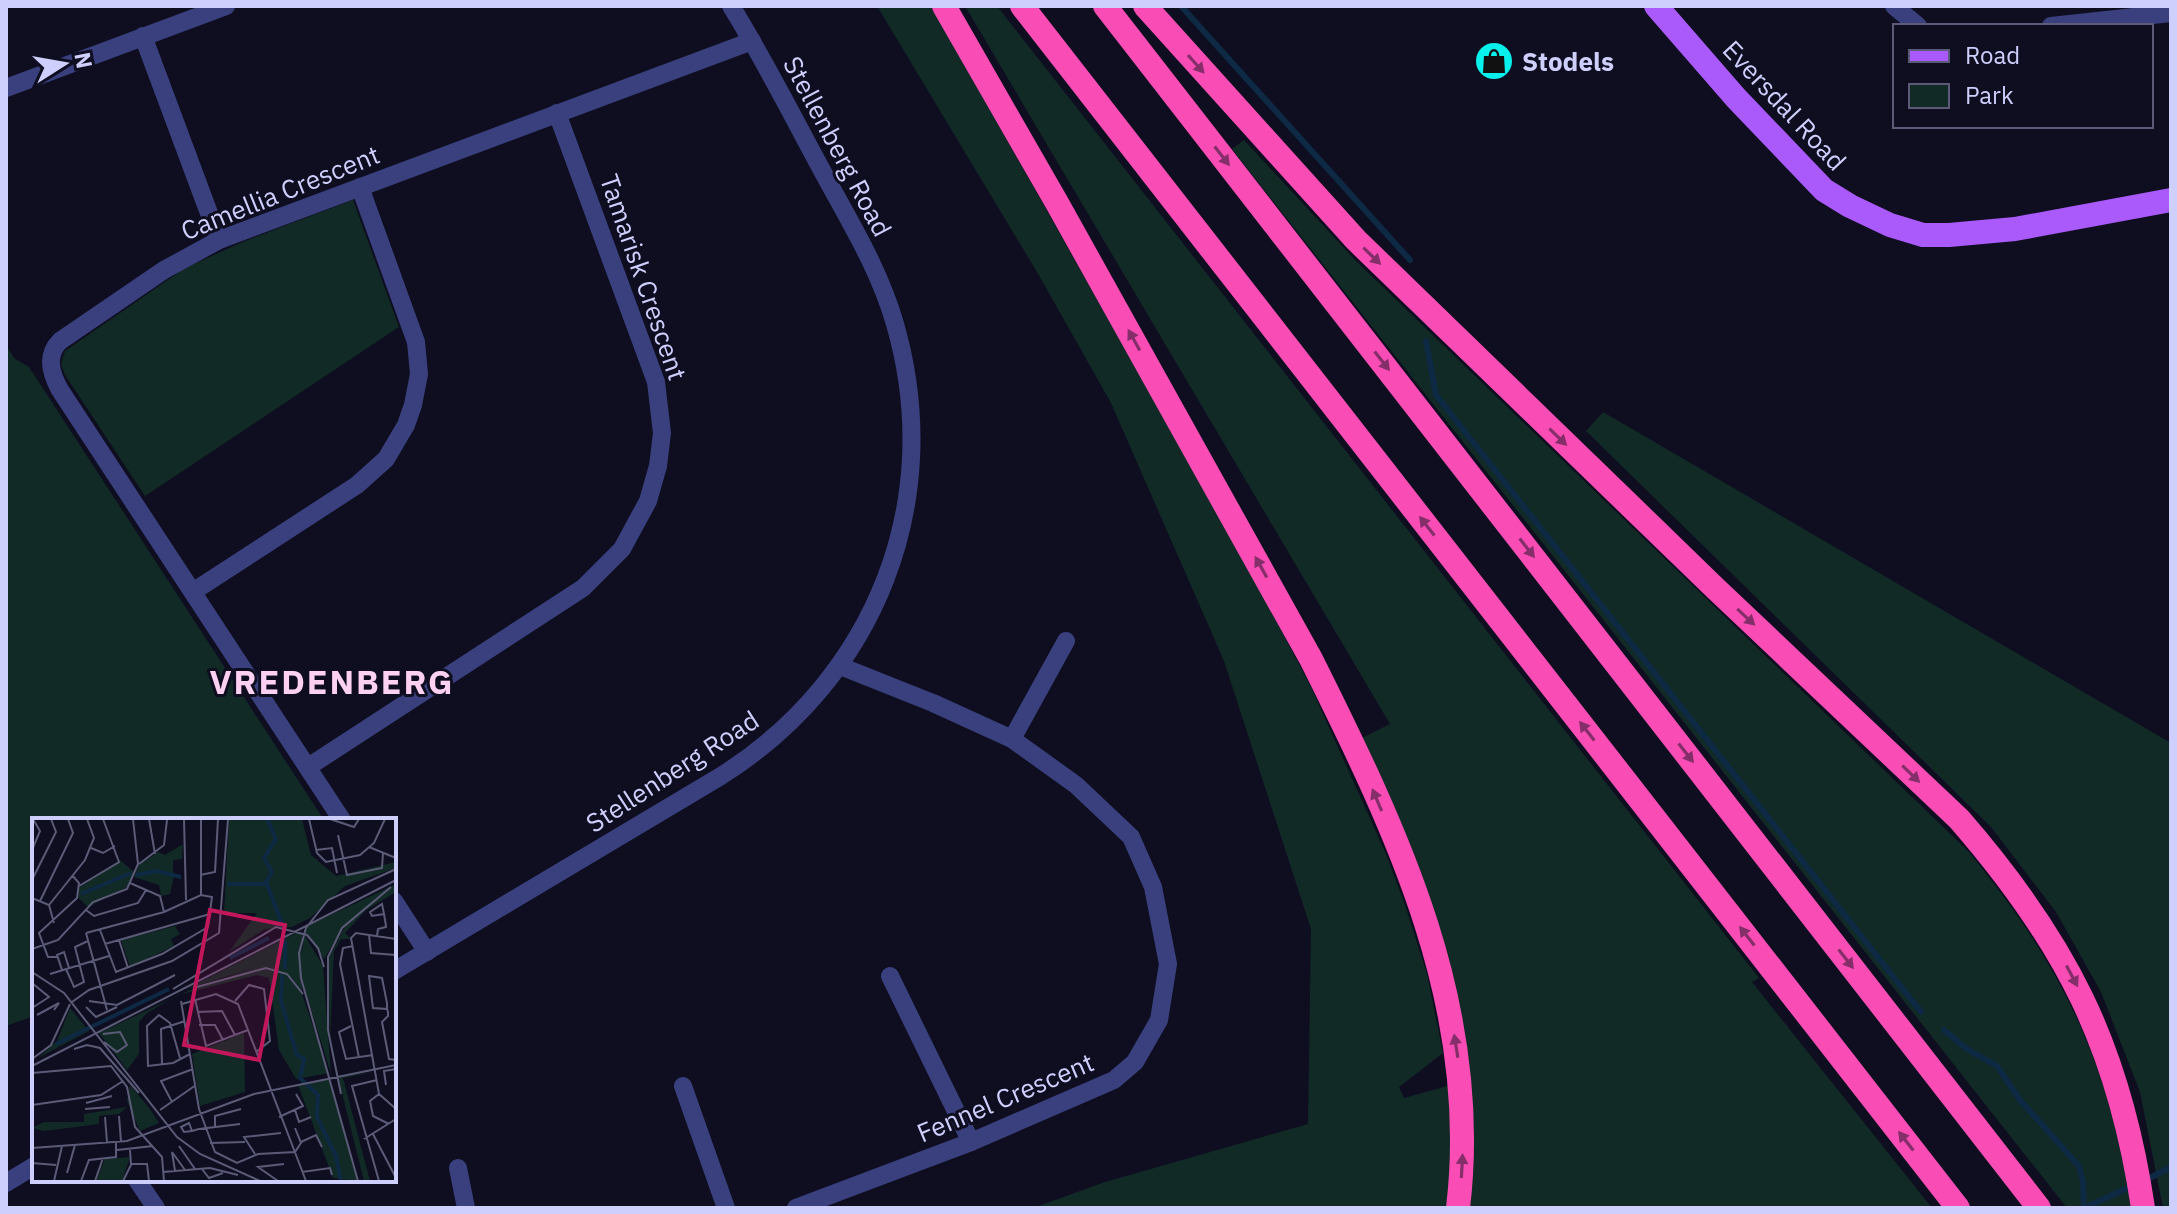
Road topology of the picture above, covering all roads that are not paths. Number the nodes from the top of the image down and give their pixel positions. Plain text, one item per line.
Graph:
1 (226, 6) edge
2 (731, 6) edge
3 (944, 6) edge
4 (1022, 6) edge
5 (1105, 6) edge
6 (1145, 6) edge
7 (1656, 6) edge
8 (1894, 6) edge
9 (2126, 12) edge
10 (2171, 13) edge
11 (1916, 24) edge
12 (2062, 24) edge
13 (143, 36) junction
14 (752, 41) junction
15 (6, 88) edge
16 (557, 113) junction
17 (360, 187) junction
18 (2171, 200) edge
19 (219, 240) junction
20 (194, 591) junction
21 (1066, 641) dead end
22 (840, 666) junction
23 (1012, 739) junction
24 (308, 767) junction
25 (341, 818) edge
26 (396, 904) edge
27 (427, 952) junction
28 (396, 970) edge
29 (890, 976) dead end
30 (683, 1086) dead end
31 (971, 1142) junction
32 (32, 1167) edge
33 (458, 1168) dead end
34 (138, 1182) edge
35 (6, 1183) edge
36 (1956, 1206) edge
37 (156, 1208) edge
38 (466, 1208) edge
39 (726, 1208) edge
40 (796, 1208) edge
41 (1458, 1208) edge
42 (2039, 1208) edge
43 (2143, 1208) edge

1 - 13 street
2 - 14 street, Stellenberg Road
41 -> 3 highway
36 -> 4 highway
5 -> 42 highway
6 -> 43 highway
7 - 18 main road, Eversdal Road
8 - 11 street
9 - 10 street
9 - 12 street
13 - 15 street
13 - 19 street
14 - 16 street, Camellia Crescent
14 - 22 street, Stellenberg Road
16 - 17 street, Camellia Crescent
16 - 24 street, Tamarisk Crescent
17 - 19 street, Camellia Crescent
17 - 20 street
19 - 20 street, Camellia Crescent
20 - 24 street, Camellia Crescent
21 - 23 street
22 - 23 street, Fennel Crescent
22 - 27 street, Stellenberg Road
23 - 31 street, Fennel Crescent
24 - 25 street, Camellia Crescent
26 - 27 street
27 - 28 street, Stellenberg Road
29 - 31 street
30 - 39 street
31 - 40 street, Fennel Crescent
32 - 35 street
33 - 38 street
34 - 37 street

